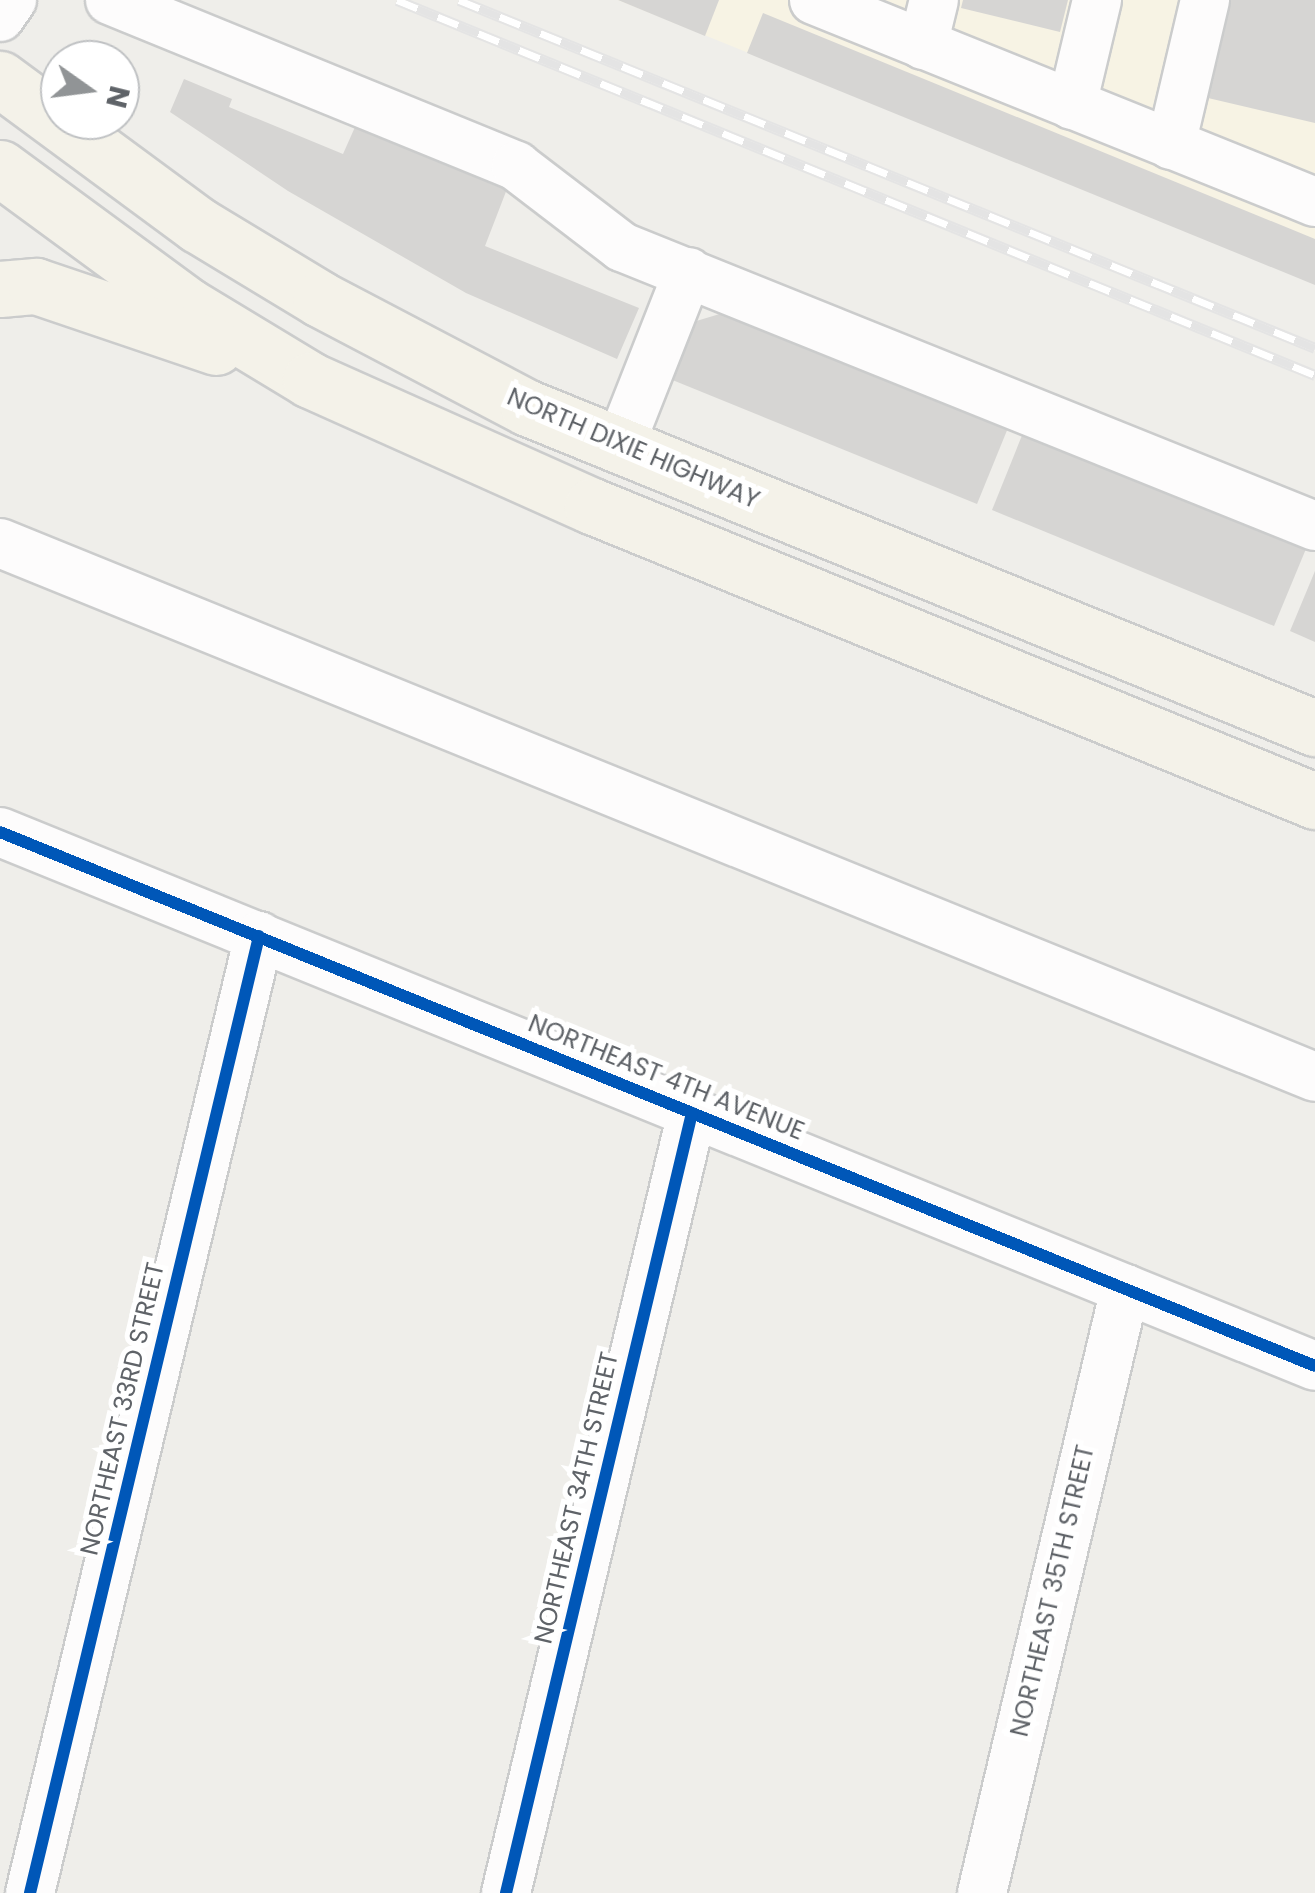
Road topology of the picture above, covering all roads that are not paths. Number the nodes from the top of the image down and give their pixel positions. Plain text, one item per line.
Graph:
1 (12, 0) edge
2 (110, 0) edge
3 (814, 0) edge
4 (1097, 0) edge
5 (1205, 0) edge
6 (0, 18) edge
7 (929, 22) edge
8 (0, 79) edge
9 (1072, 105) junction
10 (1171, 145) junction
11 (0, 168) edge
12 (1315, 202) edge
13 (688, 272) junction
14 (0, 289) edge
15 (310, 380) junction
16 (620, 445) junction
17 (1315, 526) edge
18 (0, 543) edge
19 (1315, 728) edge
20 (1315, 800) edge
21 (0, 832) edge
22 (258, 936) junction
23 (1315, 1078) edge
24 (692, 1112) junction
25 (1126, 1289) junction
26 (1315, 1366) edge
27 (30, 1893) edge
28 (506, 1893) edge
29 (982, 1893) edge

1 - 6 street
2 - 13 street
3 - 7 street
4 - 9 street
5 - 10 street
7 - 9 street
8 - 16 main road, NORTH DIXIE HIGHWAY
9 - 10 street
10 - 12 street
11 - 15 main road
13 - 16 street
13 - 17 street
14 - 15 main road
15 - 20 main road
16 - 19 main road, NORTH DIXIE HIGHWAY
18 - 23 street
21 - 22 street, NORTHEAST 4TH AVENUE
22 - 24 street, NORTHEAST 4TH AVENUE
22 - 27 street, NORTHEAST 33RD STREET
24 - 25 street, NORTHEAST 4TH AVENUE
24 - 28 street, NORTHEAST 34TH STREET
25 - 26 street, NORTHEAST 4TH AVENUE
25 - 29 street, NORTHEAST 35TH STREET

